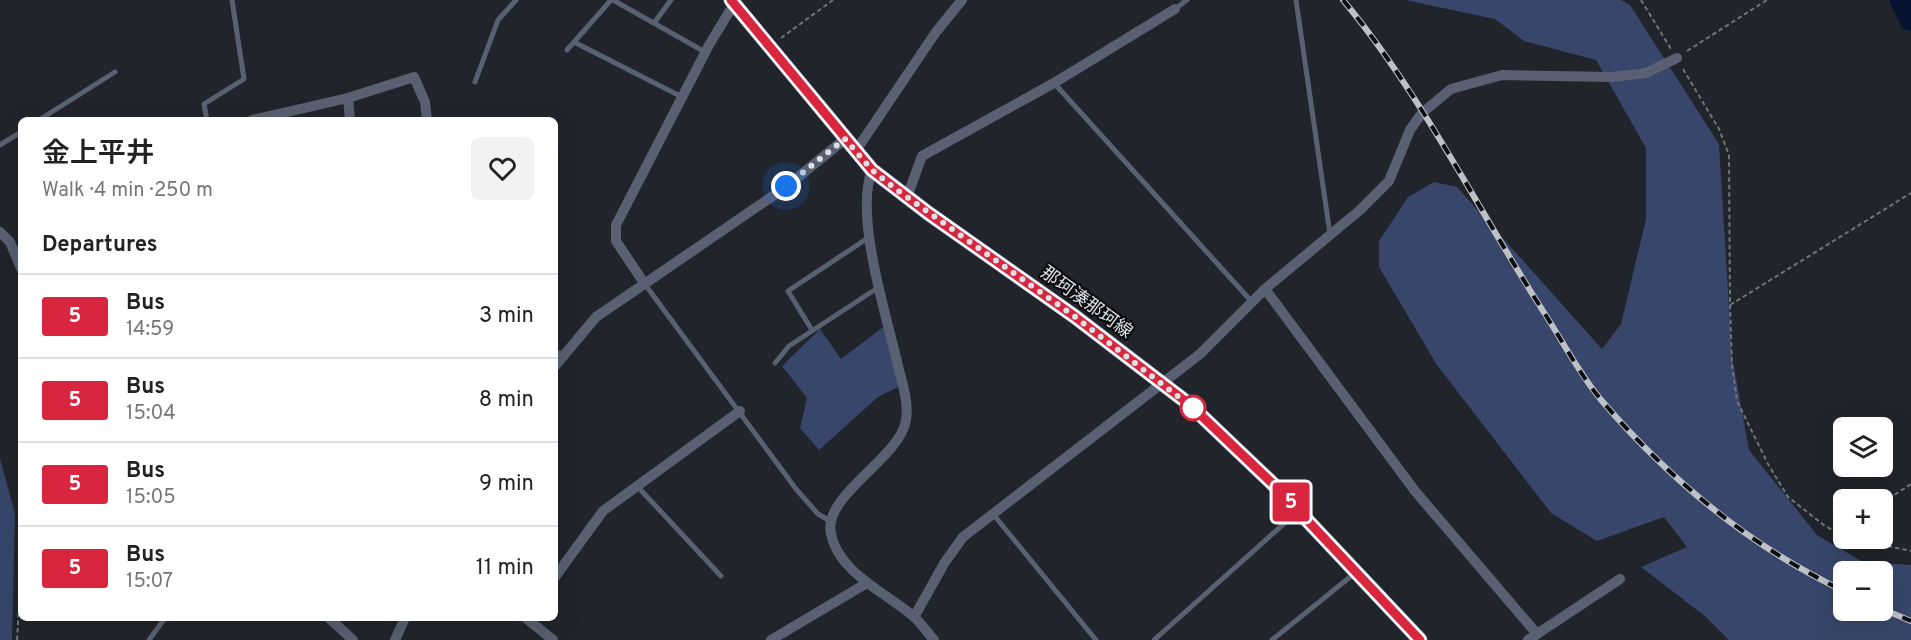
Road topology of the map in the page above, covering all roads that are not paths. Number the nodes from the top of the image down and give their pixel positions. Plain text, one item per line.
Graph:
1 (232, 0) edge
2 (516, 0) edge
3 (612, 0) edge
4 (671, 0) edge
5 (962, 0) edge
6 (1187, 0) edge
7 (1296, 0) edge
8 (735, 1) edge
9 (1175, 9) joint
10 (654, 23) junction
11 (574, 42) junction
12 (567, 50) dead end
13 (705, 52) junction
14 (1677, 58) road end
15 (115, 72) dead end
16 (475, 82) dead end
17 (1054, 83) junction
18 (682, 97) junction
19 (348, 98) junction
20 (44, 117) edge
21 (206, 117) edge
22 (265, 117) edge
23 (350, 117) edge
24 (427, 117) edge
25 (18, 134) edge
26 (845, 139) junction
27 (0, 145) edge
28 (855, 152) junction
29 (872, 170) junction
30 (907, 197) junction
31 (0, 232) edge
32 (1330, 234) junction
33 (871, 236) junction
34 (18, 238) edge
35 (10, 242) junction
36 (18, 261) edge
37 (644, 283) junction
38 (880, 286) junction
39 (1264, 289) junction
40 (1252, 302) junction
41 (812, 330) junction
42 (559, 353) edge
43 (775, 363) dead end
44 (1162, 382) junction
45 (740, 411) junction
46 (637, 486) junction
47 (1299, 511) junction
48 (992, 513) junction
49 (830, 521) junction
50 (1356, 572) junction
51 (558, 573) edge
52 (721, 576) dead end
53 (1620, 579) dead end
54 (867, 583) junction
55 (914, 617) junction
56 (163, 621) edge
57 (332, 621) edge
58 (404, 621) edge
59 (530, 621) edge
60 (1532, 637) edge
61 (149, 640) edge
62 (353, 640) edge
63 (395, 640) edge
64 (553, 640) edge
65 (771, 640) edge
66 (934, 640) edge
67 (1096, 640) edge
68 (1154, 640) edge
69 (1272, 640) edge
70 (1420, 640) edge

1 - 21 lane
2 - 16 lane
3 - 10 lane
3 - 11 lane
4 - 10 lane
5 - 28 street
6 - 9 lane
7 - 32 lane
8 - 13 street
8 - 26 main road, 那珂湊那珂線
9 - 17 street
10 - 13 lane
11 - 12 lane
11 - 18 lane
13 - 18 street
14 - 32 street
15 - 20 lane
17 - 30 street
17 - 40 lane
18 - 37 street
19 - 22 street
19 - 23 street
19 - 24 street
25 - 27 lane
26 - 28 main road, 那珂湊那珂線
26 - 37 street
28 - 29 main road, 那珂湊那珂線
29 - 30 main road, 那珂湊那珂線
29 - 33 street
30 - 44 main road, 那珂湊那珂線
31 - 35 street
32 - 39 street
33 - 38 street
33 - 41 lane
34 - 35 street
35 - 36 street
37 - 42 street
37 - 45 lane
38 - 41 lane
38 - 49 street
39 - 40 street
39 - 60 street
40 - 44 street
41 - 43 lane
44 - 47 main road, 那珂湊那珂線
44 - 48 street
45 - 46 street
45 - 49 lane
46 - 51 street
46 - 52 lane
47 - 50 main road, 那珂湊那珂線
47 - 68 lane
48 - 55 street
48 - 67 lane
49 - 54 street
50 - 69 lane
50 - 70 main road, 那珂湊那珂線
53 - 60 street
54 - 55 street
54 - 65 street
55 - 66 street
56 - 61 lane
57 - 62 street
58 - 63 street
59 - 64 street

